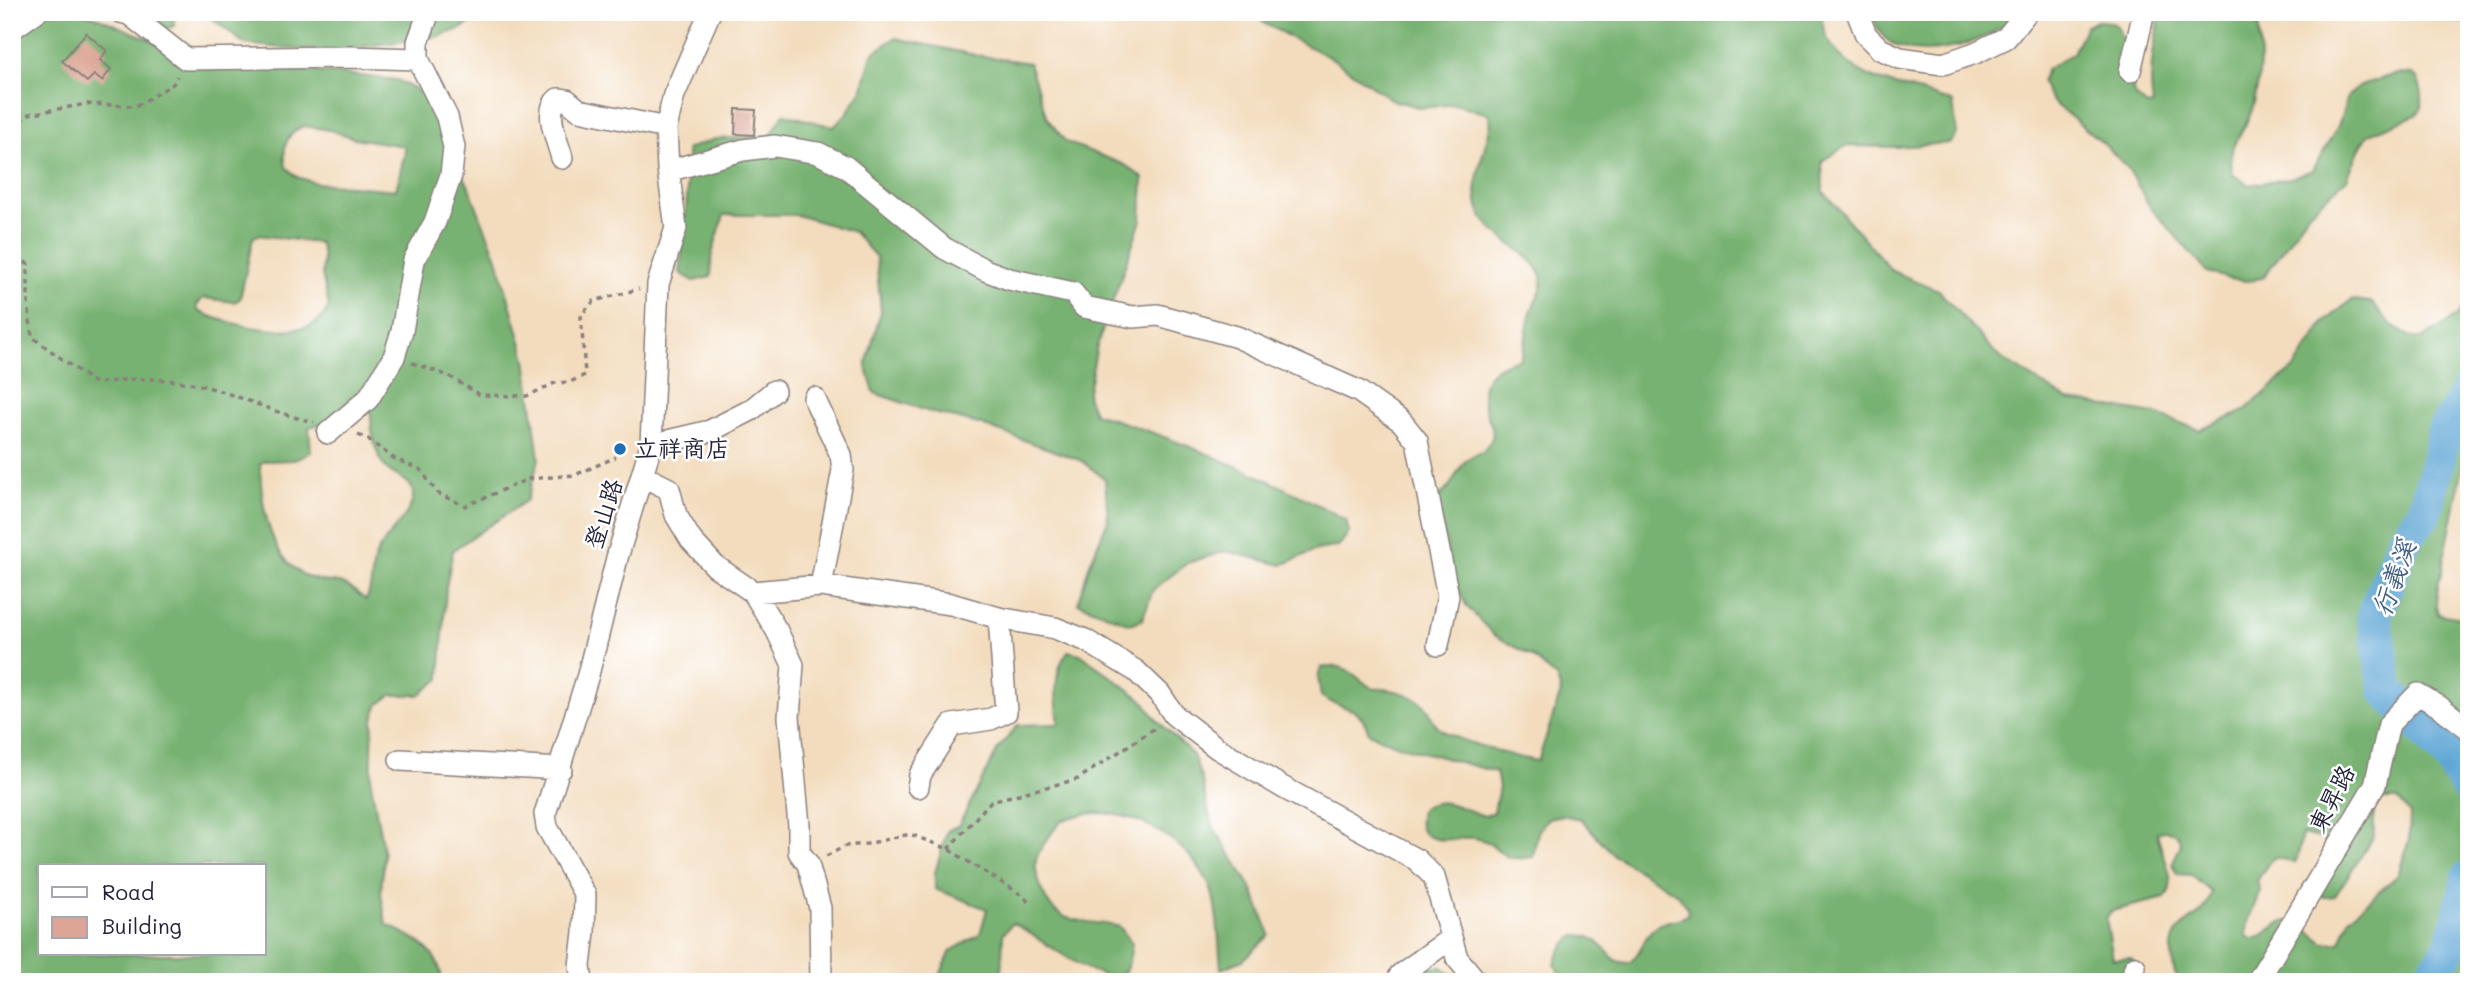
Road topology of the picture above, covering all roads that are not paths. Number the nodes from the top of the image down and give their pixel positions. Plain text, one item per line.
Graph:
1 (36, 12) edge
2 (121, 12) edge
3 (429, 12) edge
4 (710, 12) edge
5 (1857, 12) edge
6 (2026, 12) edge
7 (2144, 12) edge
8 (12, 29) edge
9 (418, 59) junction
10 (2130, 71) dead end
11 (666, 128) junction
12 (562, 158) dead end
13 (668, 169) junction
14 (774, 391) dead end
15 (814, 398) dead end
16 (332, 430) road end
17 (651, 445) junction
18 (643, 476) junction
19 (821, 586) junction
20 (753, 592) junction
21 (999, 618) junction
22 (1438, 645) dead end
23 (2469, 729) edge
24 (400, 760) dead end
25 (561, 769) junction
26 (918, 787) dead end
27 (1450, 939) junction
28 (1400, 975) dead end
29 (582, 982) edge
30 (821, 982) edge
31 (1477, 982) edge
32 (2257, 982) edge

1 - 8 street
2 - 9 street
3 - 9 street
4 - 11 street, 登山路
5 - 6 street
7 - 10 street
9 - 16 street
11 - 12 street
11 - 13 street, 登山路
13 - 17 street, 登山路
13 - 22 street
14 - 17 street
15 - 19 street
17 - 18 street, 登山路
18 - 20 street
18 - 25 street, 登山路
19 - 20 street
19 - 21 street
20 - 30 street
21 - 26 street
21 - 27 street
23 - 32 street, 東昇路
24 - 25 street
25 - 29 street, 登山路
27 - 28 street
27 - 31 street

